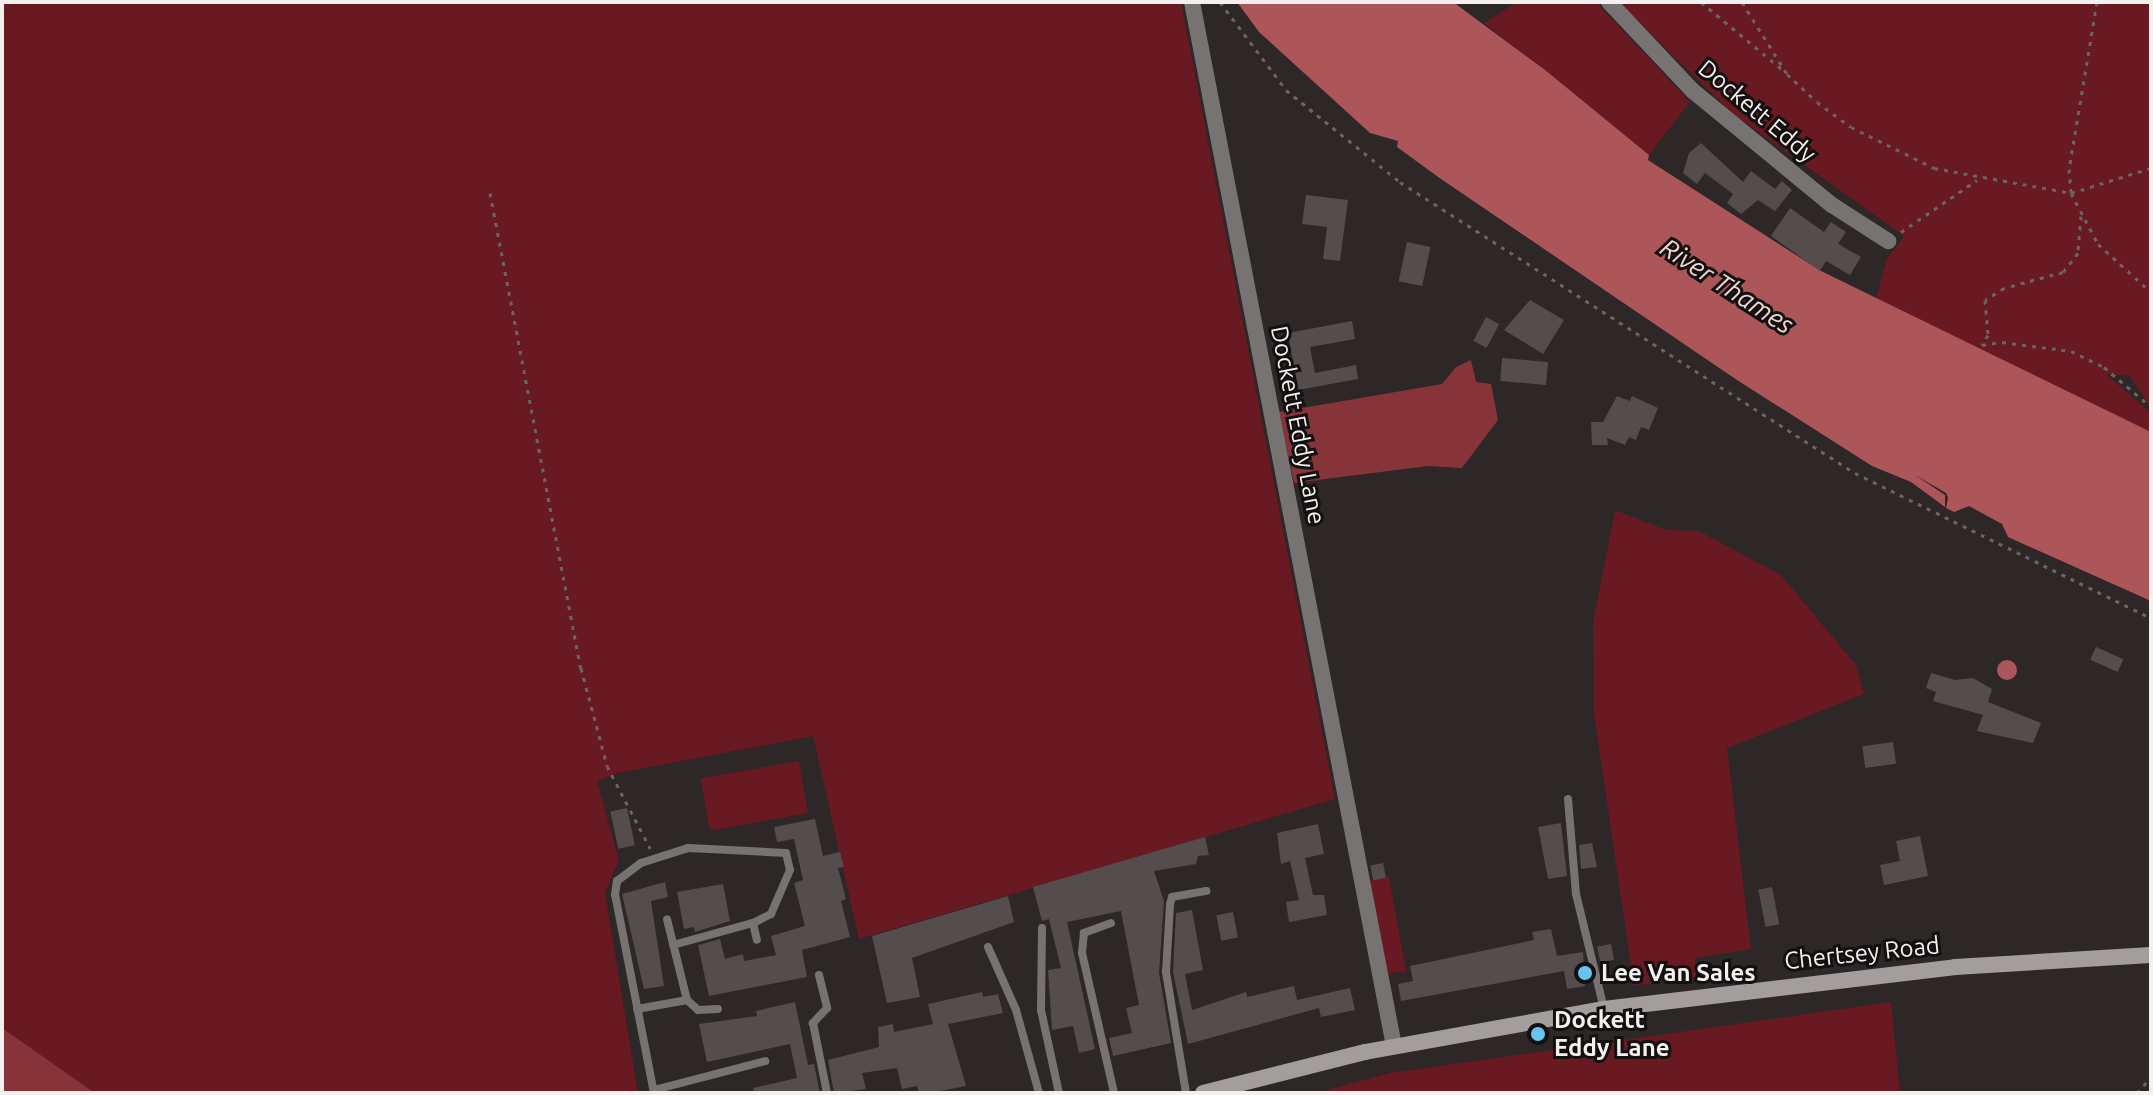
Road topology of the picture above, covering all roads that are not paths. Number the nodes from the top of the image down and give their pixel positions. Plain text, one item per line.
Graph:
1 (1192, 2) edge
2 (1609, 2) edge
3 (1888, 241) road end
4 (1568, 799) dead end
5 (1206, 891) dead end
6 (667, 919) dead end
7 (753, 923) junction
8 (1111, 923) dead end
9 (1042, 928) dead end
10 (757, 940) dead end
11 (673, 945) junction
12 (988, 947) dead end
13 (2151, 955) edge
14 (819, 975) dead end
15 (687, 1000) junction
16 (637, 1009) junction
17 (718, 1009) dead end
18 (1604, 1009) junction
19 (1394, 1046) junction
20 (765, 1061) dead end
21 (654, 1092) edge
22 (827, 1093) edge
23 (1039, 1093) edge
24 (1059, 1093) edge
25 (1114, 1093) edge
26 (1186, 1093) edge
27 (1203, 1093) edge

1 - 19 street, Dockett Eddy Lane
2 - 3 street, Dockett Eddy
4 - 18 lane
5 - 26 lane
6 - 11 lane
7 - 10 lane
7 - 11 lane
7 - 16 lane
8 - 25 lane
9 - 24 lane
11 - 15 lane
12 - 23 lane
13 - 18 main road, Chertsey Road
14 - 22 lane
15 - 16 lane
15 - 17 lane
16 - 21 lane
18 - 19 main road, Chertsey Road
19 - 27 main road, Chertsey Road
20 - 21 lane

